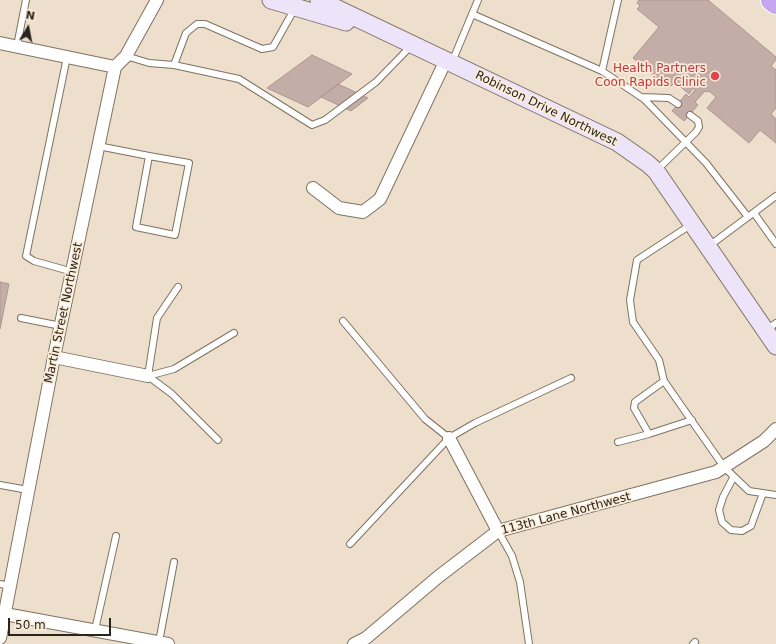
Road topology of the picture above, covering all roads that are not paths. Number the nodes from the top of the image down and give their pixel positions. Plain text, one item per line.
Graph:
1 (26, 0) edge
2 (157, 0) edge
3 (271, 0) edge
4 (319, 0) edge
5 (478, 0) edge
6 (618, 0) edge
7 (772, 0) edge
8 (776, 3) edge
9 (296, 7) junction
10 (472, 14) junction
11 (0, 43) edge
12 (413, 44) junction
13 (17, 46) junction
14 (126, 56) junction
15 (67, 57) junction
16 (449, 61) junction
17 (174, 65) junction
18 (115, 67) junction
19 (602, 71) junction
20 (641, 97) junction
21 (678, 104) dead end
22 (690, 115) dead end
23 (686, 142) junction
24 (98, 146) junction
25 (150, 156) junction
26 (656, 172) junction
27 (313, 188) dead end
28 (776, 196) edge
29 (754, 213) junction
30 (748, 217) junction
31 (692, 224) junction
32 (776, 244) edge
33 (708, 247) junction
34 (72, 272) junction
35 (178, 287) dead end
36 (21, 318) dead end
37 (343, 321) dead end
38 (61, 326) junction
39 (771, 326) edge
40 (234, 333) dead end
41 (776, 346) edge
42 (54, 357) junction
43 (148, 376) junction
44 (571, 378) dead end
45 (664, 381) junction
46 (692, 420) junction
47 (776, 430) edge
48 (649, 434) junction
49 (449, 438) junction
50 (218, 440) dead end
51 (618, 442) dead end
52 (724, 467) junction
53 (733, 478) junction
54 (0, 485) edge
55 (28, 490) junction
56 (762, 493) junction
57 (776, 495) edge
58 (498, 531) junction
59 (116, 536) dead end
60 (350, 544) dead end
61 (174, 562) dead end
62 (5, 585) edge
63 (5, 614) junction
64 (95, 630) junction
65 (0, 638) edge
66 (164, 643) edge
67 (354, 644) edge
68 (529, 644) edge

1 - 13 lane
2 - 14 street
3 - 9 street, Robinson Drive Northwest
4 - 12 street, Robinson Drive Northwest
5 - 10 lane
6 - 19 lane
7 - 8 highway
9 - 12 street, Robinson Drive Northwest
9 - 17 lane
10 - 16 lane
10 - 19 lane
11 - 13 street
12 - 16 street, Robinson Drive Northwest
12 - 17 lane
13 - 15 street
14 - 17 lane
14 - 18 street
15 - 18 street
15 - 34 lane
16 - 26 street, Robinson Drive Northwest
16 - 27 street
18 - 24 street, Martin Street Northwest
19 - 20 lane
20 - 21 lane
20 - 23 lane
22 - 23 lane
23 - 26 lane
23 - 30 lane
24 - 25 lane
24 - 34 street, Martin Street Northwest
25 - 25 lane
26 - 31 street, Robinson Drive Northwest
28 - 29 lane
29 - 30 lane
29 - 32 lane
30 - 33 lane
31 - 33 street, Robinson Drive Northwest
31 - 45 lane
33 - 39 street, Robinson Drive Northwest
34 - 38 street, Martin Street Northwest
35 - 43 lane
36 - 38 lane
37 - 49 lane
38 - 42 street, Martin Street Northwest
39 - 41 street, Robinson Drive Northwest
40 - 43 lane
42 - 43 street
42 - 55 street, Martin Street Northwest
43 - 50 lane
44 - 49 lane
45 - 46 lane
45 - 48 lane
46 - 48 lane
46 - 52 lane
47 - 52 street, 113th Lane Northwest
48 - 51 lane
49 - 58 street
49 - 60 lane
52 - 53 lane
52 - 58 street, 113th Lane Northwest
53 - 56 lane
53 - 56 lane
54 - 55 lane
55 - 62 street, Martin Street Northwest
56 - 57 lane
58 - 67 street, 113th Lane Northwest
58 - 68 lane
59 - 64 lane
61 - 66 lane
62 - 63 street, Martin Street Northwest
63 - 64 street
63 - 65 street, Martin Street Northwest
64 - 66 street

